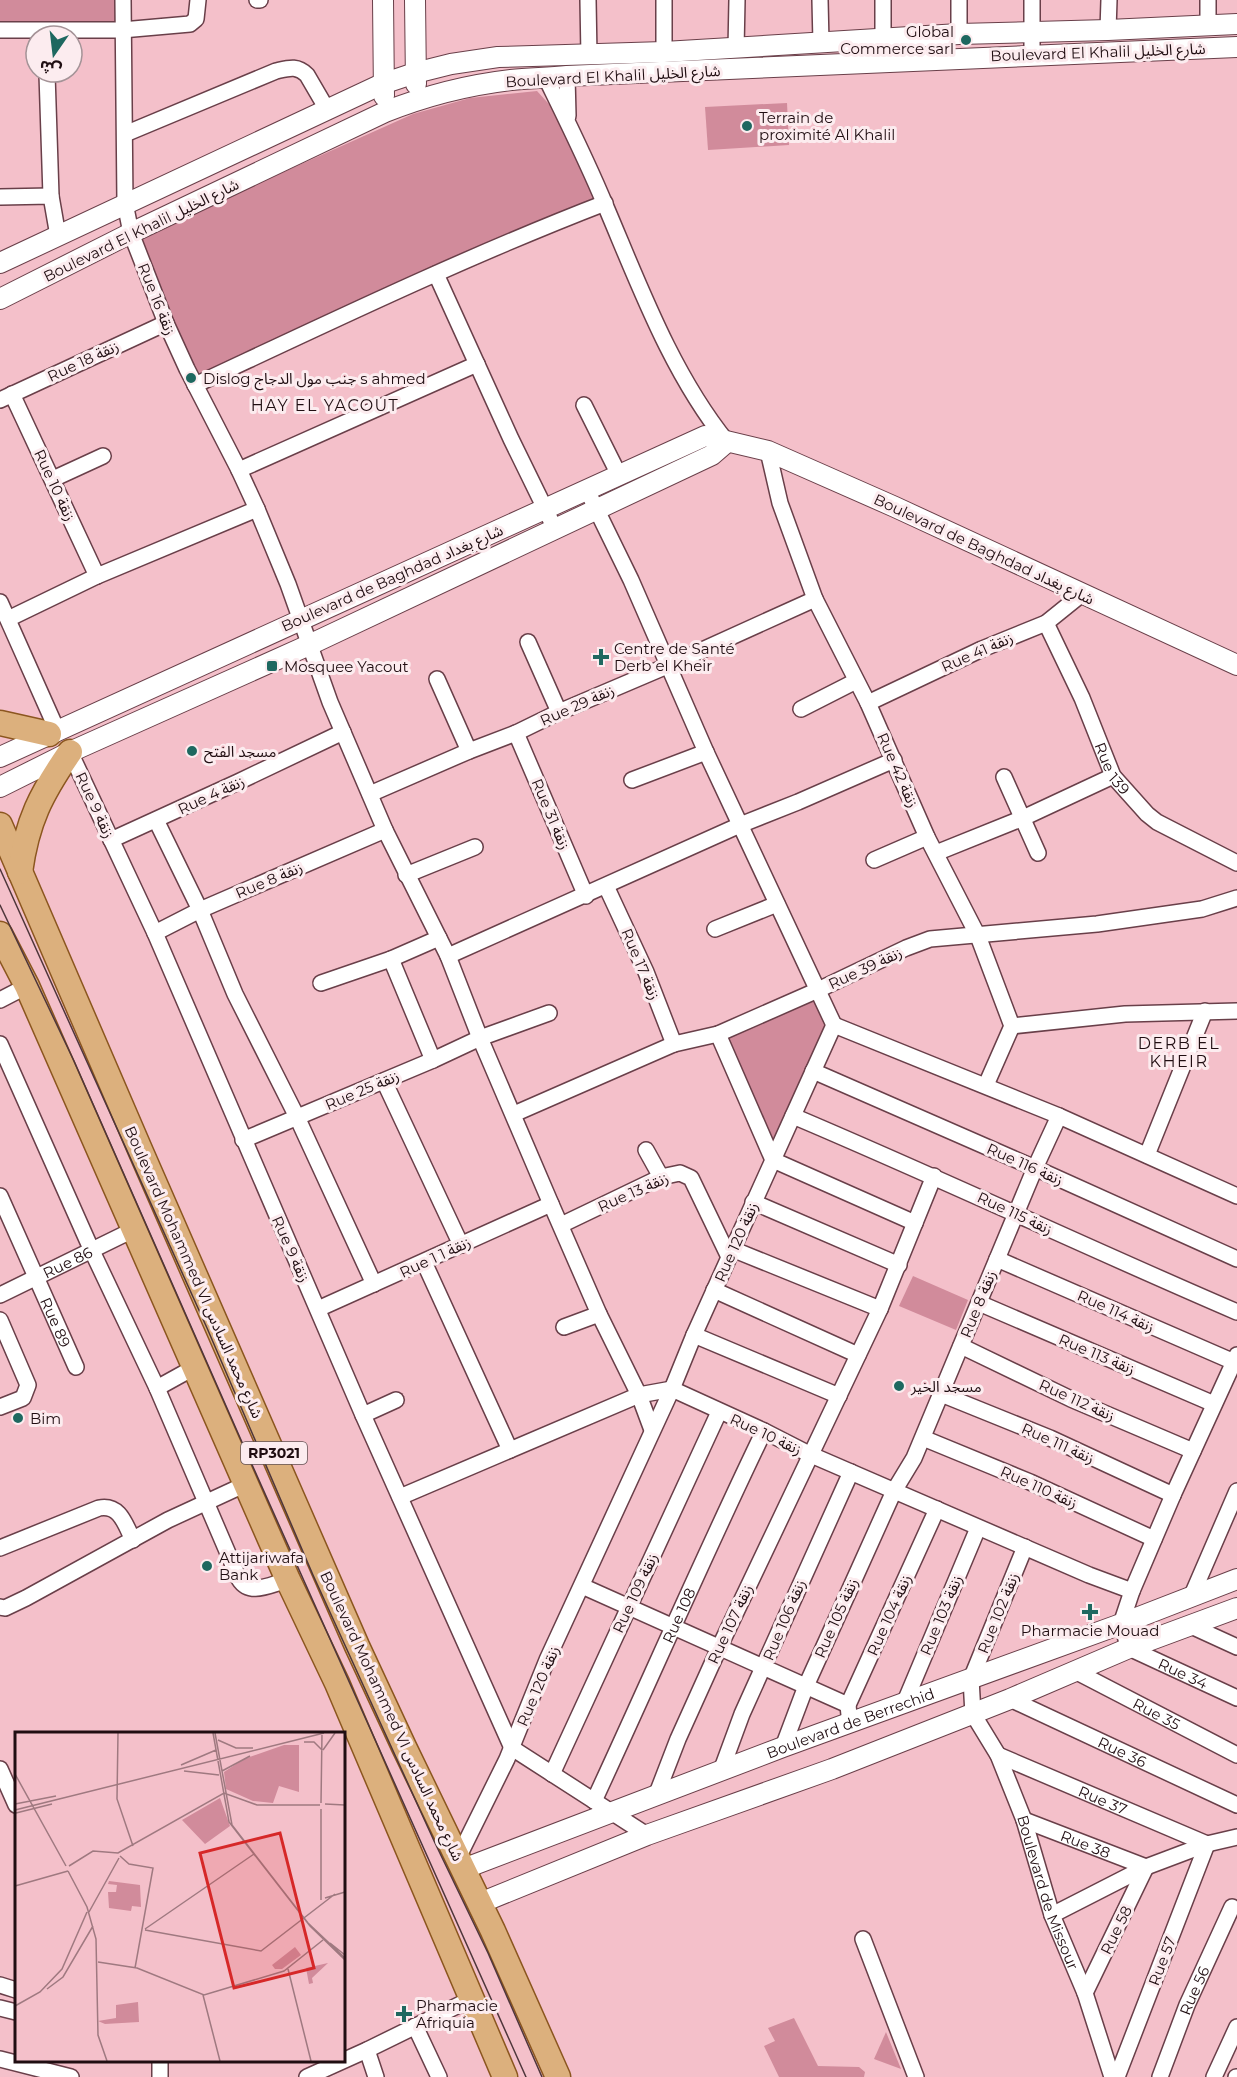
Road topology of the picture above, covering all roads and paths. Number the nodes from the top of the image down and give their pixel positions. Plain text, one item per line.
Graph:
1 (123, 0) edge
2 (198, 0) edge
3 (383, 0) edge
4 (415, 0) edge
5 (588, 0) edge
6 (663, 0) edge
7 (737, 0) edge
8 (820, 0) edge
9 (883, 0) edge
10 (959, 0) edge
11 (1032, 0) edge
12 (1108, 0) edge
13 (1208, 0) edge
14 (1237, 24) edge
15 (1208, 25) junction
16 (0, 30) edge
17 (122, 30) junction
18 (1108, 30) junction
19 (1031, 33) junction
20 (959, 34) junction
21 (883, 40) junction
22 (821, 43) junction
23 (1237, 47) edge
24 (736, 49) junction
25 (664, 52) junction
26 (1032, 55) junction
27 (589, 56) junction
28 (415, 73) junction
29 (567, 76) junction
30 (546, 78) junction
31 (47, 84) edge
32 (382, 84) junction
33 (418, 99) junction
34 (328, 111) junction
35 (385, 112) junction
36 (570, 124) junction
37 (125, 134) junction
38 (51, 196) junction
39 (0, 197) edge
40 (126, 203) junction
41 (605, 203) junction
42 (131, 233) junction
43 (58, 236) junction
44 (0, 263) edge
45 (436, 274) junction
46 (0, 299) edge
47 (166, 323) junction
48 (477, 364) junction
49 (195, 385) junction
50 (6, 397) edge
51 (585, 405) dead end
52 (727, 442) junction
53 (768, 451) junction
54 (104, 456) dead end
55 (239, 470) junction
56 (619, 475) junction
57 (53, 479) junction
58 (587, 490) junction
59 (545, 508) junction
60 (257, 509) junction
61 (596, 510) junction
62 (555, 529) junction
63 (97, 576) junction
64 (1082, 594) junction
65 (815, 598) junction
66 (0, 602) edge
67 (8, 619) junction
68 (301, 620) junction
69 (1046, 623) junction
70 (528, 642) dead end
71 (309, 645) junction
72 (1237, 665) edge
73 (667, 666) junction
74 (437, 679) dead end
75 (856, 681) junction
76 (868, 703) junction
77 (801, 709) dead end
78 (559, 712) junction
79 (0, 723) edge
80 (53, 732) junction
81 (343, 732) junction
82 (516, 733) junction
83 (469, 751) junction
84 (70, 752) junction
85 (706, 752) junction
86 (0, 757) edge
87 (894, 760) junction
88 (1113, 776) junction
89 (1004, 777) dead end
90 (632, 780) dead end
91 (0, 787) edge
92 (370, 794) junction
93 (1023, 818) junction
94 (156, 820) junction
95 (0, 825) edge
96 (740, 825) junction
97 (385, 830) junction
98 (927, 837) junction
99 (111, 840) junction
100 (475, 847) dead end
101 (936, 853) junction
102 (1038, 853) dead end
103 (874, 860) dead end
104 (1237, 863) edge
105 (20, 872) junction
106 (406, 875) junction
107 (606, 886) junction
108 (586, 896) junction
109 (1237, 898) edge
110 (777, 904) junction
111 (200, 910) junction
112 (715, 928) dead end
113 (0, 933) edge
114 (155, 933) junction
115 (978, 936) junction
116 (439, 938) junction
117 (448, 956) junction
118 (391, 959) junction
119 (321, 983) dead end
120 (27, 986) junction
121 (818, 990) junction
122 (0, 1000) edge
123 (1205, 1011) junction
124 (1237, 1011) edge
125 (549, 1012) dead end
126 (834, 1025) junction
127 (1012, 1026) junction
128 (718, 1034) junction
129 (480, 1038) junction
130 (0, 1044) edge
131 (674, 1044) junction
132 (433, 1060) junction
133 (813, 1071) junction
134 (384, 1081) junction
135 (986, 1085) junction
136 (514, 1114) junction
137 (792, 1116) junction
138 (1059, 1116) junction
139 (297, 1117) junction
140 (243, 1140) junction
141 (646, 1150) dead end
142 (1147, 1155) junction
143 (773, 1160) junction
144 (1035, 1168) junction
145 (934, 1176) junction
146 (661, 1177) junction
147 (0, 1196) edge
148 (1237, 1196) edge
149 (753, 1202) junction
150 (551, 1204) junction
151 (1017, 1214) junction
152 (915, 1223) junction
153 (561, 1225) junction
154 (135, 1229) junction
155 (461, 1245) junction
156 (92, 1251) junction
157 (731, 1253) junction
158 (997, 1258) junction
159 (1237, 1259) edge
160 (424, 1262) junction
161 (898, 1265) junction
162 (35, 1277) junction
163 (374, 1284) junction
164 (714, 1290) junction
165 (0, 1295) edge
166 (979, 1303) junction
167 (318, 1309) junction
168 (880, 1309) junction
169 (1237, 1312) edge
170 (599, 1314) junction
171 (0, 1320) edge
172 (564, 1328) dead end
173 (694, 1335) junction
174 (961, 1346) junction
175 (858, 1355) junction
176 (1236, 1359) edge
177 (76, 1367) dead end
178 (195, 1367) junction
179 (157, 1388) junction
180 (672, 1389) junction
181 (941, 1394) junction
182 (639, 1395) junction
183 (839, 1395) junction
184 (396, 1400) dead end
185 (1214, 1404) junction
186 (0, 1407) edge
187 (719, 1412) junction
188 (363, 1415) junction
189 (652, 1430) junction
190 (764, 1431) junction
191 (923, 1438) junction
192 (510, 1450) junction
193 (1193, 1451) junction
194 (809, 1454) junction
195 (851, 1472) junction
196 (246, 1484) junction
197 (894, 1491) junction
198 (1237, 1491) edge
199 (1173, 1495) junction
200 (400, 1497) junction
201 (207, 1502) junction
202 (937, 1509) junction
203 (978, 1528) junction
204 (1154, 1539) junction
205 (133, 1540) junction
206 (1025, 1546) junction
207 (0, 1548) edge
208 (1237, 1579) edge
209 (288, 1580) junction
210 (582, 1586) junction
211 (1132, 1591) junction
212 (1192, 1595) junction
213 (630, 1606) junction
214 (0, 1607) edge
215 (1237, 1608) edge
216 (1121, 1624) junction
217 (1189, 1625) junction
218 (675, 1627) junction
219 (720, 1646) junction
220 (1237, 1647) edge
221 (1129, 1648) junction
222 (764, 1667) junction
223 (1075, 1671) junction
224 (971, 1679) junction
225 (806, 1686) junction
226 (1237, 1698) edge
227 (1010, 1699) junction
228 (904, 1704) junction
229 (849, 1714) junction
230 (973, 1714) junction
231 (783, 1747) junction
232 (512, 1748) junction
233 (998, 1755) junction
234 (1237, 1755) edge
235 (0, 1769) edge
236 (721, 1771) junction
237 (552, 1774) junction
238 (656, 1796) junction
239 (594, 1801) junction
240 (15, 1803) edge
241 (1237, 1805) edge
242 (611, 1812) junction
243 (1024, 1820) junction
244 (647, 1834) junction
245 (1237, 1837) edge
246 (1207, 1844) junction
247 (461, 1864) junction
248 (1146, 1867) junction
249 (480, 1903) junction
250 (1232, 1907) dead end
251 (1052, 1915) junction
252 (863, 1939) dead end
253 (0, 1984) edge
254 (15, 1990) edge
255 (1085, 1993) junction
256 (471, 1999) junction
257 (0, 2008) edge
258 (15, 2012) edge
259 (415, 2026) junction
260 (1237, 2027) edge
261 (367, 2050) junction
262 (0, 2059) edge
263 (345, 2060) edge
264 (340, 2062) edge
265 (35, 2069) edge
266 (71, 2077) edge
267 (307, 2077) edge
268 (376, 2077) edge
269 (439, 2077) edge
270 (505, 2077) edge
271 (558, 2077) edge
272 (916, 2077) edge
273 (1115, 2077) edge
274 (1160, 2077) edge
275 (1214, 2077) edge

1 - 17 street, Rue 16 زنقة
2 - 17 street
3 - 32 street
4 - 28 street
5 - 27 street
6 - 25 street
7 - 24 street
8 - 22 street
9 - 21 street
10 - 20 street
11 - 19 street
12 - 18 street
13 - 15 street
14 - 15 street, Boulevard El Khalil شارع الخليل
15 - 18 street, Boulevard El Khalil شارع الخليل
16 - 17 street
17 - 37 street, Rue 16 زنقة
18 - 19 street, Boulevard El Khalil شارع الخليل
19 - 20 street, Boulevard El Khalil شارع الخليل
19 - 26 street
20 - 21 street, Boulevard El Khalil شارع الخليل
21 - 22 street, Boulevard El Khalil شارع الخليل
22 - 24 street, Boulevard El Khalil شارع الخليل
23 - 26 street, Boulevard El Khalil شارع الخليل
24 - 25 street, Boulevard El Khalil شارع الخليل
25 - 27 street, Boulevard El Khalil شارع الخليل
26 - 29 street, Boulevard El Khalil شارع الخليل
27 - 28 street, Boulevard El Khalil شارع الخليل
28 - 32 street, Boulevard El Khalil شارع الخليل
28 - 33 street
29 - 30 street, Boulevard El Khalil شارع الخليل
29 - 36 street
30 - 33 street, Boulevard El Khalil شارع الخليل
30 - 36 street
31 - 38 street
32 - 34 street, Boulevard El Khalil شارع الخليل
32 - 35 street
33 - 35 street, Boulevard El Khalil شارع الخليل
34 - 37 street
34 - 40 street, Boulevard El Khalil شارع الخليل
35 - 42 street, Boulevard El Khalil شارع الخليل
36 - 41 street
37 - 40 street, Rue 16 زنقة
38 - 39 street
38 - 43 street
40 - 42 street, Rue 16 زنقة
40 - 43 street, Boulevard El Khalil شارع الخليل
41 - 45 street
41 - 52 street
42 - 46 street, Boulevard El Khalil شارع الخليل
42 - 47 street, Rue 16 زنقة
43 - 44 street, Boulevard El Khalil شارع الخليل
45 - 48 street
45 - 49 street
47 - 49 street, Rue 16 زنقة
47 - 50 street, Rue 18 زنقة
48 - 55 street
48 - 59 street
49 - 55 street, Rue 16 زنقة
50 - 57 street, Rue 10 زنقة
51 - 56 street
52 - 53 street, Boulevard de Baghdad شارع بغداد
52 - 56 street, Boulevard de Baghdad شارع بغداد
52 - 61 street, Boulevard de Baghdad شارع بغداد
53 - 64 street, Boulevard de Baghdad شارع بغداد
53 - 65 street, Rue 42 زنقة
54 - 57 street
55 - 60 street, Rue 16 زنقة
56 - 58 street, Boulevard de Baghdad شارع بغداد
57 - 63 street, Rue 10 زنقة
58 - 59 street, Boulevard de Baghdad شارع بغداد
58 - 61 street
59 - 62 street
59 - 68 street, Boulevard de Baghdad شارع بغداد
60 - 63 street
60 - 68 street, Rue 16 زنقة
61 - 62 street, Boulevard de Baghdad شارع بغداد
61 - 73 street
62 - 71 street, Boulevard de Baghdad شارع بغداد
63 - 67 street
64 - 69 street, Rue 41 زنقة
64 - 72 street, Boulevard de Baghdad شارع بغداد
65 - 73 street, Rue 29 زنقة
65 - 75 street, Rue 42 زنقة
66 - 67 street
67 - 80 street
68 - 71 street, Rue 16 زنقة
68 - 80 street, Boulevard de Baghdad شارع بغداد
69 - 76 street, Rue 41 زنقة
69 - 88 street, Rue 139
70 - 78 street
71 - 81 street, Rue 16 زنقة
71 - 84 street, Boulevard de Baghdad شارع بغداد
73 - 78 street, Rue 29 زنقة
73 - 85 street
74 - 83 street
75 - 76 street, Rue 42 زنقة
75 - 77 street
76 - 87 street, Rue 42 زنقة
78 - 82 street, Rue 29 زنقة
79 - 80 main road
80 - 86 street, Boulevard de Baghdad شارع بغداد
81 - 92 street
81 - 94 street, Rue 4 زنقة
82 - 83 street, Rue 29 زنقة
82 - 108 street, Rue 31 زنقة
83 - 92 street, Rue 29 زنقة
84 - 91 street, Boulevard de Baghdad شارع بغداد
84 - 99 street, Rue 9 زنقة
84 - 105 main road
85 - 90 street
85 - 96 street
87 - 96 street
87 - 98 street, Rue 42 زنقة
88 - 93 street
88 - 104 street, Rue 139
89 - 93 street
92 - 97 street
93 - 101 street
93 - 102 street
94 - 99 street, Rue 4 زنقة
94 - 111 street
95 - 105 main road, Boulevard Mohammed VI شارع محمد السادس / RP3021
96 - 107 street
96 - 110 street
97 - 106 street
97 - 111 street, Rue 8 زنقة
98 - 101 street, Rue 42 زنقة
98 - 103 street
99 - 114 street, Rue 9 زنقة
100 - 106 street
101 - 115 street, Rue 42 زنقة
105 - 247 main road, Boulevard Mohammed VI شارع محمد السادس / RP3021
106 - 116 street
107 - 108 street
107 - 131 street, Rue 17 زنقة
108 - 117 street
109 - 115 street, Rue 39 زنقة
110 - 112 street
110 - 121 street
111 - 114 street, Rue 8 زنقة
111 - 139 street
113 - 120 main road, RP3021
114 - 140 street, Rue 9 زنقة
115 - 121 street, Rue 39 زنقة
115 - 127 street, Rue 42 زنقة
116 - 117 street
116 - 118 street
117 - 129 street
118 - 119 street
118 - 132 street
120 - 122 street
120 - 154 main road, RP3021
121 - 126 street
121 - 128 street, Rue 39 زنقة
123 - 124 street
123 - 127 street
123 - 142 street
125 - 129 street, Rue 25 زنقة
126 - 133 street, Rue 120 زنقة
126 - 135 street
127 - 135 street
128 - 131 street, Rue 39 زنقة
128 - 143 street
129 - 132 street, Rue 25 زنقة
129 - 136 street
130 - 156 street
131 - 136 street, Rue 39 زنقة
132 - 134 street, Rue 25 زنقة
133 - 137 street, Rue 120 زنقة
133 - 144 street, Rue 116 زنقة
134 - 139 street, Rue 25 زنقة
134 - 155 street
135 - 138 street
136 - 150 street
137 - 143 street, Rue 120 زنقة
137 - 145 street, Rue 115 زنقة
138 - 142 street
138 - 144 street, Rue 8 زنقة
139 - 140 street, Rue 25 زنقة
139 - 163 street
140 - 167 street, Rue 9 زنقة
141 - 146 street
142 - 148 street
143 - 149 street, Rue 120 زنقة
143 - 152 street
144 - 151 street, Rue 8 زنقة
144 - 159 street, Rue 116 زنقة
145 - 151 street, Rue 115 زنقة
145 - 152 street, Rue 107 زنقة
146 - 153 street, Rue 13 زنقة
146 - 157 street, Rue 13 زنقة
147 - 162 street, Rue 89
149 - 157 street, Rue 120 زنقة
149 - 161 street
150 - 153 street
150 - 155 street, Rue 1 زنقة 1
151 - 158 street, Rue 8 زنقة
151 - 169 street, Rue 115 زنقة
152 - 161 street, Rue 107 زنقة
153 - 170 street
154 - 156 street, Rue 86
154 - 178 main road, RP3021
155 - 160 street, Rue 1 زنقة 1
156 - 162 street, Rue 86
156 - 179 street
157 - 164 street, Rue 120 زنقة
157 - 168 street
158 - 166 street, Rue 8 زنقة
158 - 176 street, Rue 114 زنقة
160 - 163 street, Rue 1 زنقة 1
160 - 192 street
161 - 168 street, Rue 107 زنقة
162 - 165 street, Rue 86
162 - 177 street, Rue 89
163 - 167 street, Rue 1 زنقة 1
164 - 173 street, Rue 120 زنقة
164 - 175 street
166 - 174 street, Rue 8 زنقة
166 - 185 street, Rue 113 زنقة
167 - 188 street, Rue 9 زنقة
168 - 175 street, Rue 107 زنقة
170 - 172 street
170 - 182 street
171 - 186 street
173 - 180 street, Rue 120 زنقة
173 - 183 street
174 - 181 street, Rue 8 زنقة
174 - 193 street, Rue 112 زنقة
175 - 183 street, Rue 107 زنقة
176 - 185 street
178 - 179 street
178 - 196 main road, RP3021
179 - 201 street
180 - 182 street
180 - 187 street, Rue 10 زنقة
180 - 189 street, Rue 120 زنقة
181 - 191 street, Rue 8 زنقة
181 - 199 street, Rue 111 زنقة
182 - 189 street
182 - 192 street
183 - 194 street, Rue 107 زنقة
184 - 188 street
185 - 193 street
187 - 190 street, Rue 10 زنقة
187 - 213 street, Rue 109 زنقة
188 - 200 street, Rue 9 زنقة
189 - 210 street, Rue 120 زنقة
190 - 194 street, Rue 10 زنقة
190 - 218 street, Rue 108
191 - 197 street, Rue 8 زنقة
191 - 204 street, Rue 110 زنقة
192 - 200 street
193 - 199 street
194 - 195 street, Rue 10 زنقة
194 - 219 street, Rue 107 زنقة
195 - 197 street, Rue 10 زنقة
195 - 222 street, Rue 106 زنقة
196 - 201 street
196 - 209 main road, RP3021
197 - 202 street, Rue 10 زنقة
197 - 225 street, Rue 105 زنقة
198 - 212 street
199 - 204 street
200 - 232 street, Rue 9 زنقة
201 - 205 street
201 - 209 street
202 - 203 street, Rue 10 زنقة
202 - 229 street, Rue 104 زنقة
203 - 206 street, Rue 10 زنقة
203 - 228 street, Rue 103 زنقة
204 - 211 street
205 - 207 street
205 - 214 street
206 - 211 street, Rue 10 زنقة
206 - 224 street, Rue 102 زنقة
208 - 212 street, Boulevard de Berrechid
209 - 256 main road, RP3021
210 - 213 street
210 - 232 street, Rue 120 زنقة
211 - 216 street
212 - 216 street, Boulevard de Berrechid
213 - 218 street
213 - 237 street, Rue 109 زنقة
215 - 217 street
216 - 221 street
216 - 224 street, Boulevard de Berrechid
217 - 220 street
217 - 221 street
218 - 219 street
218 - 239 street, Rue 108
219 - 222 street
219 - 238 street, Rue 107 زنقة
221 - 223 street
221 - 226 street, Rue 34
222 - 225 street
222 - 236 street, Rue 106 زنقة
223 - 227 street
223 - 234 street, Rue 35
224 - 228 street, Boulevard de Berrechid
224 - 230 street
225 - 229 street
225 - 231 street, Rue 105 زنقة
227 - 230 street
227 - 241 street, Rue 36
228 - 229 street, Boulevard de Berrechid
229 - 231 street, Boulevard de Berrechid
230 - 233 street, Boulevard de Missour
230 - 244 street
231 - 236 street, Boulevard de Berrechid
232 - 237 street
232 - 247 street, Rue 120 زنقة
233 - 243 street, Boulevard de Missour
233 - 246 street, Rue 37
235 - 240 street
236 - 238 street, Boulevard de Berrechid
237 - 239 street
238 - 242 street, Boulevard de Berrechid
239 - 242 street
242 - 244 street
242 - 247 street, Boulevard de Berrechid
243 - 248 street, Rue 38
243 - 251 street, Boulevard de Missour
244 - 249 street
245 - 246 street
246 - 248 street
246 - 273 street, Rue 57
247 - 249 main road, Boulevard Mohammed VI شارع محمد السادس / RP3021
248 - 251 street
248 - 255 street, Rue 58
249 - 271 main road, Boulevard Mohammed VI شارع محمد السادس / RP3021
250 - 274 street, Rue 56
251 - 255 street, Boulevard de Missour
252 - 272 street
253 - 254 street
255 - 273 street, Boulevard de Missour
256 - 259 street
256 - 270 main road, RP3021
257 - 258 street
259 - 261 street
259 - 269 street
260 - 275 street
261 - 263 street
261 - 268 street
262 - 265 street
264 - 267 street
265 - 266 street

